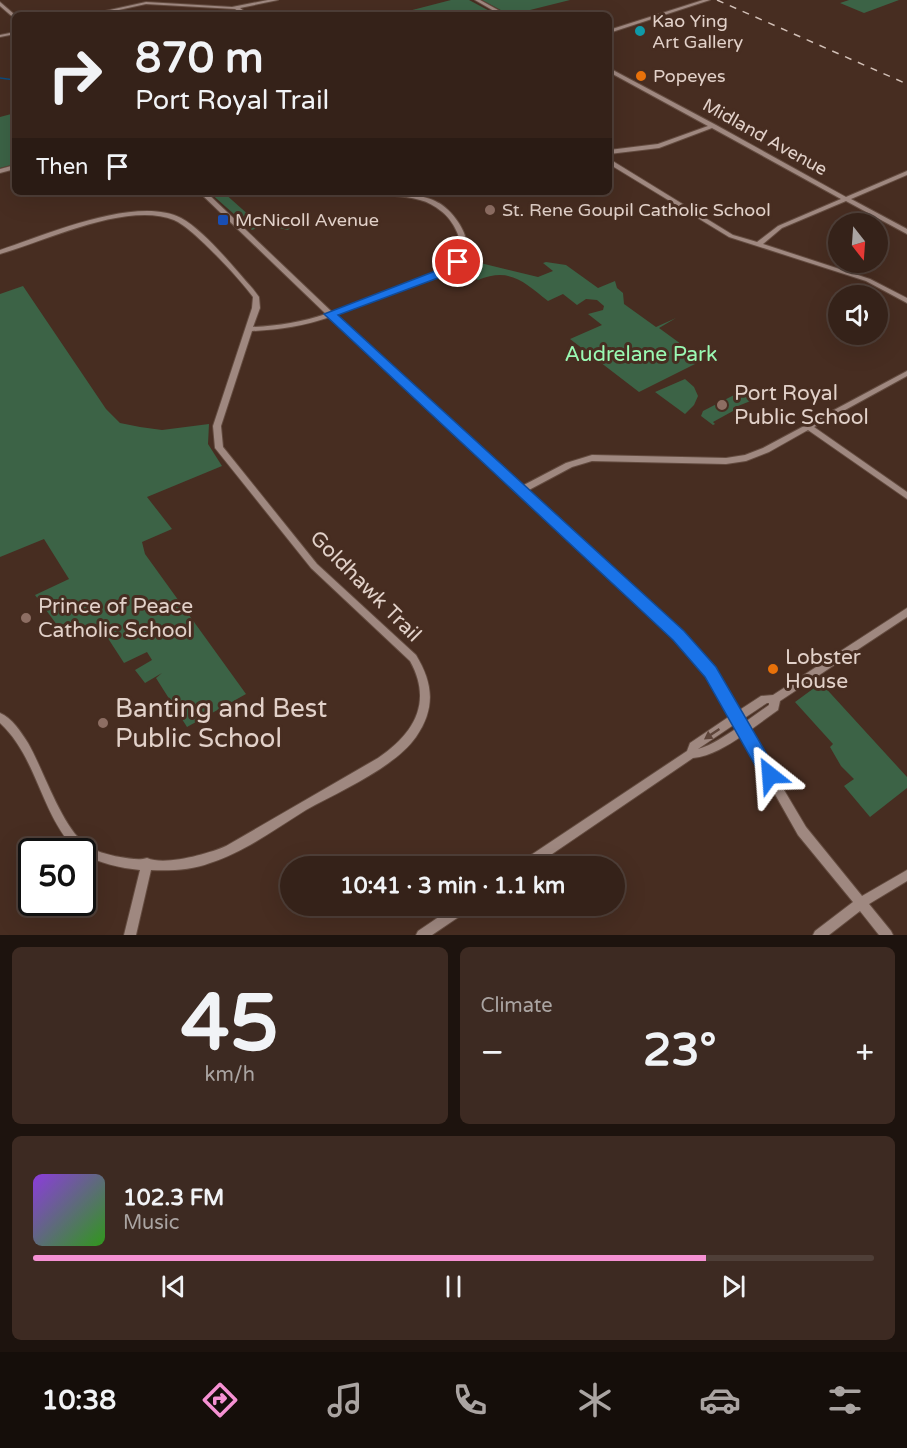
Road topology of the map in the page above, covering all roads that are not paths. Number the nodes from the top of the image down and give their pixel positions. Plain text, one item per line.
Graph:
1 (276, 0) edge
2 (477, 0) edge
3 (708, 0) edge
4 (0, 3) edge
5 (237, 8) junction
6 (103, 12) edge
7 (243, 12) edge
8 (500, 12) edge
9 (12, 15) edge
10 (612, 31) edge
11 (612, 72) edge
12 (714, 126) junction
13 (612, 152) edge
14 (612, 162) edge
15 (907, 173) edge
16 (205, 195) edge
17 (389, 195) edge
18 (846, 199) junction
19 (907, 232) edge
20 (759, 244) junction
21 (0, 252) edge
22 (907, 301) edge
23 (330, 314) junction
24 (249, 329) junction
25 (907, 373) edge
26 (809, 427) junction
27 (522, 490) junction
28 (907, 495) edge
29 (907, 612) edge
30 (0, 717) edge
31 (741, 722) junction
32 (539, 856) edge
33 (147, 863) junction
34 (907, 875) edge
35 (861, 903) junction
36 (450, 916) edge
37 (130, 935) edge
38 (422, 935) edge
39 (819, 935) edge
40 (887, 935) edge

1 - 5 street
2 - 8 street
3 - 10 street
4 - 9 street
5 - 6 street
5 - 7 street
11 - 12 street, Midland Avenue
12 - 13 street
12 - 18 street, Midland Avenue
14 - 20 street
15 - 18 street
16 - 23 street
17 - 23 street
18 - 19 street, Midland Avenue
18 - 20 street
20 - 22 street
21 - 24 street, Goldhawk Trail
23 - 24 street
23 - 27 street
24 - 33 street, Goldhawk Trail
25 - 26 street
26 - 27 street
26 - 28 street
27 - 31 street
29 - 31 street
30 - 33 street, Goldhawk Trail
31 - 32 street
31 - 35 street
33 - 37 street
34 - 35 street
35 - 39 street
35 - 40 street
36 - 38 street

